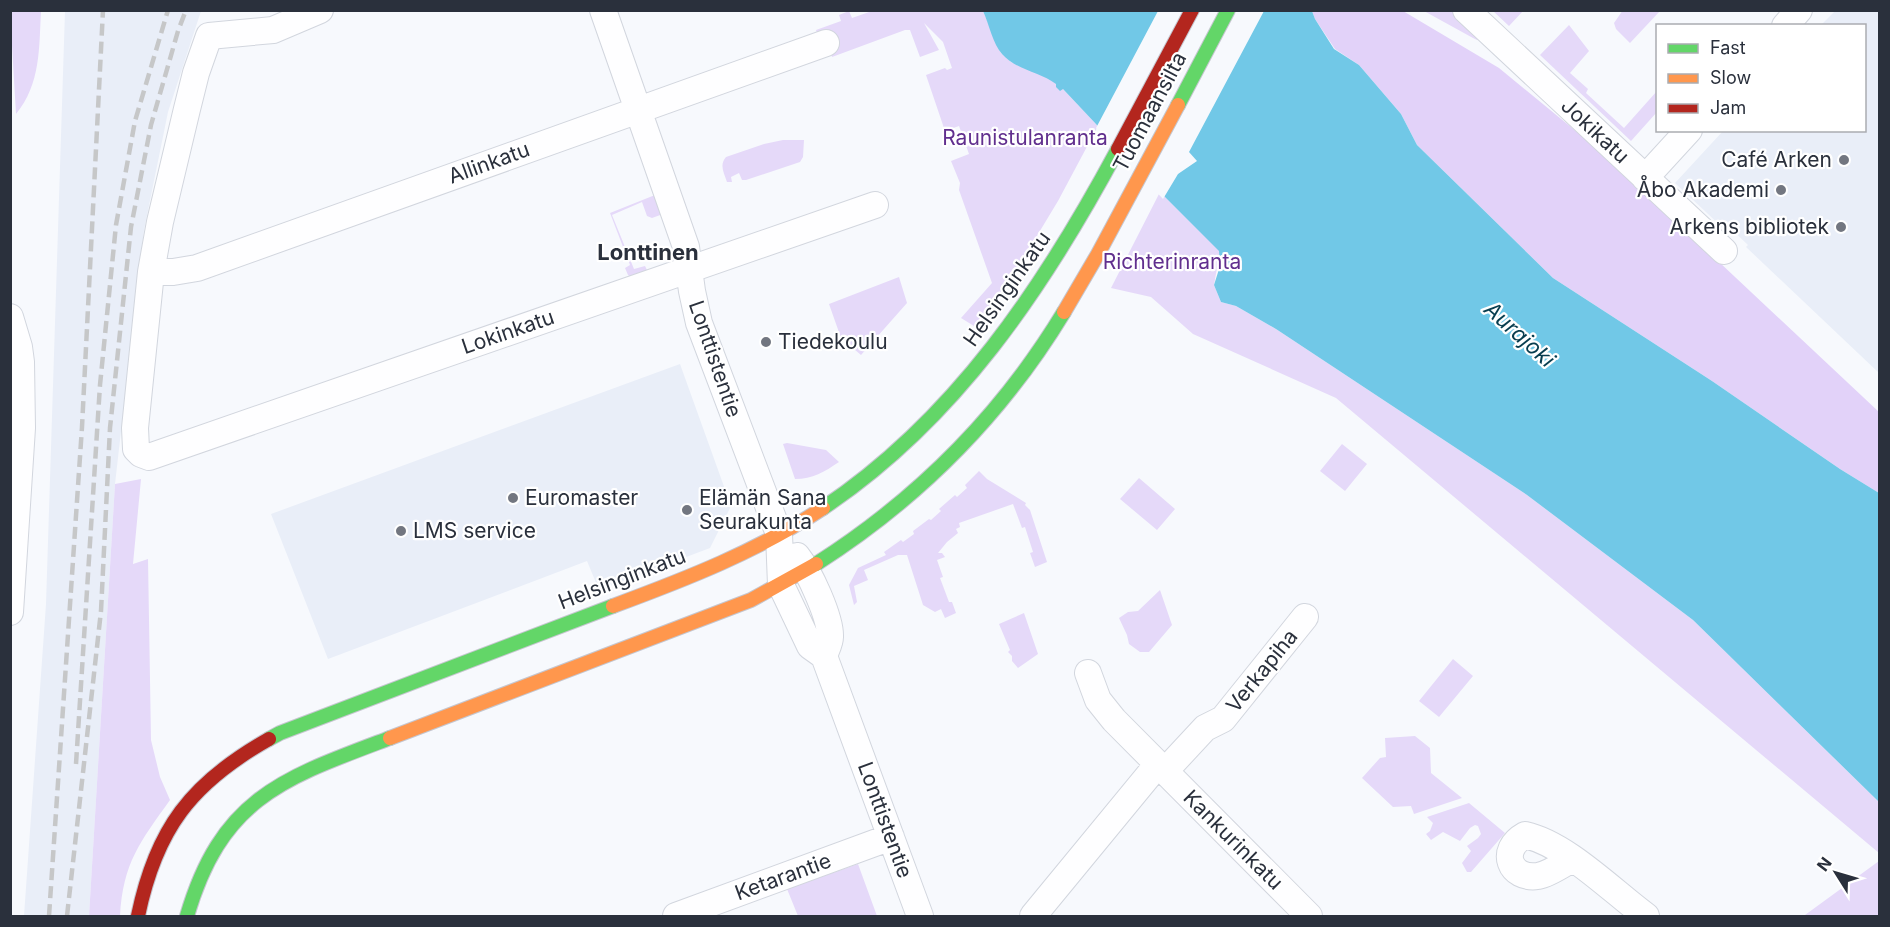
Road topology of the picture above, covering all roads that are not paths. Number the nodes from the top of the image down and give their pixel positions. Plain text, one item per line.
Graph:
1 (320, 10) edge
2 (603, 10) edge
3 (1192, 10) edge
4 (1228, 10) edge
5 (1466, 10) edge
6 (1799, 10) edge
7 (1787, 24) edge
8 (826, 43) dead end
9 (638, 109) junction
10 (1687, 132) edge
11 (1645, 178) junction
12 (875, 205) dead end
13 (1088, 207) joint
14 (1724, 251) dead end
15 (689, 270) junction
16 (150, 272) junction
17 (10, 317) edge
18 (779, 534) junction
19 (808, 569) junction
20 (781, 585) junction
21 (10, 612) edge
22 (1305, 617) dead end
23 (824, 656) junction
24 (1088, 674) dead end
25 (1162, 767) junction
26 (891, 837) junction
27 (1572, 859) dead end
28 (138, 916) edge
29 (188, 916) edge
30 (676, 916) edge
31 (920, 916) edge
32 (1033, 916) edge
33 (1309, 916) edge
34 (1646, 916) edge

1 - 16 street
2 - 9 street, Lonttistentie
3 - 13 main road, Tuomaansilta
4 - 19 main road, Tuomaansilta
5 - 11 street, Jokikatu
6 - 7 street
8 - 9 street, Allinkatu
9 - 15 street, Lonttistentie
9 - 16 street, Allinkatu
10 - 11 street
11 - 14 street, Jokikatu
12 - 15 street, Lokinkatu
13 - 18 main road, Helsinginkatu
15 - 16 street, Lokinkatu
15 - 18 street, Lonttistentie
17 - 21 street
18 - 19 street, Lonttistentie
18 - 20 street, Lonttistentie
18 - 28 main road, Helsinginkatu
19 - 20 main road
19 - 23 street, Lonttistentie
20 - 23 street, Lonttistentie
20 - 29 main road
22 - 25 street, Verkapiha
23 - 26 street, Lonttistentie
24 - 25 street, Kankurinkatu
25 - 32 street, Verkapiha
25 - 33 street, Kankurinkatu
26 - 30 street, Ketarantie
26 - 31 street, Lonttistentie
27 - 34 street

